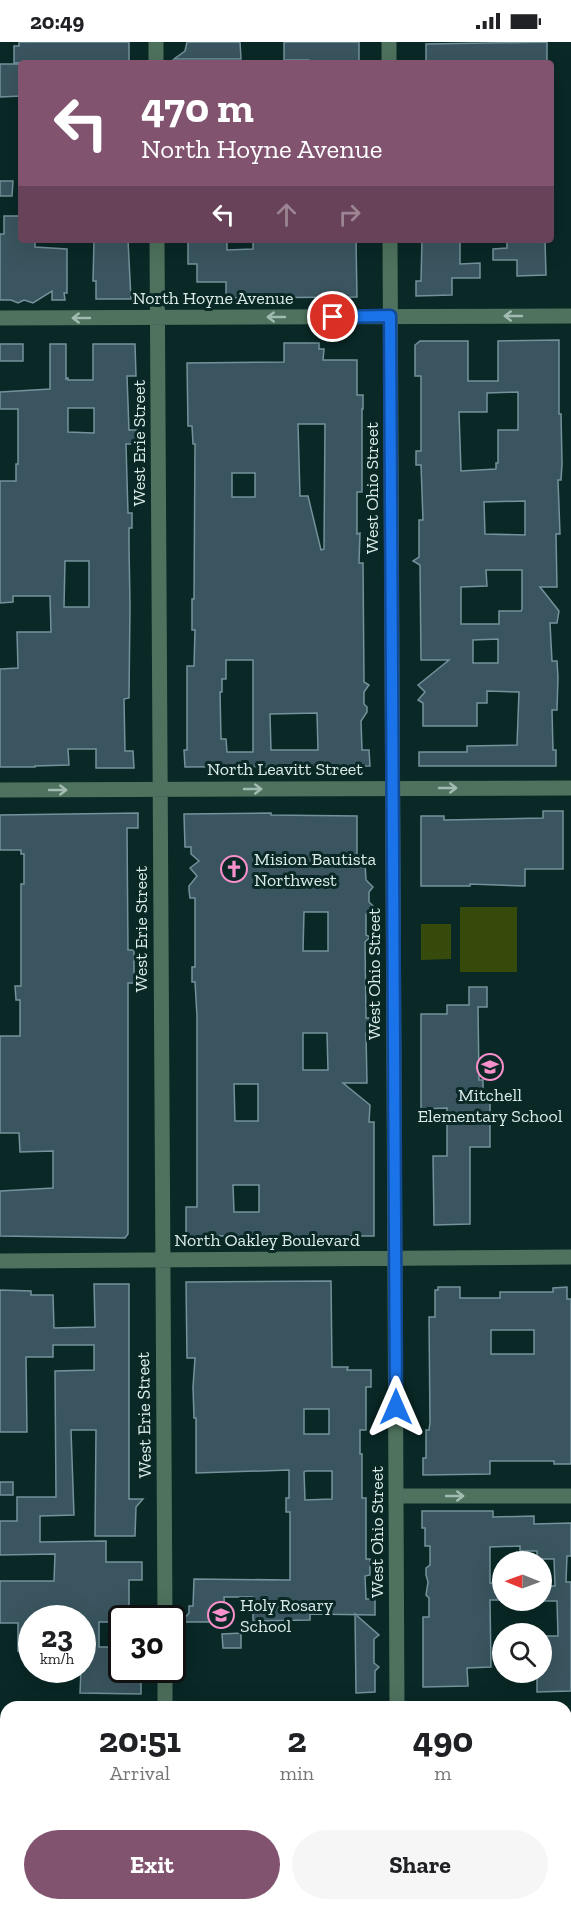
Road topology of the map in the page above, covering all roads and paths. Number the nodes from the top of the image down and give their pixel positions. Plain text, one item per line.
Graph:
1 (156, 42) edge
2 (389, 42) edge
3 (156, 60) edge
4 (389, 60) edge
5 (157, 243) edge
6 (390, 243) edge
7 (390, 316) junction
8 (571, 316) edge
9 (0, 318) edge
10 (158, 318) junction
11 (393, 788) junction
12 (571, 788) edge
13 (160, 789) junction
14 (0, 790) edge
15 (571, 1257) edge
16 (395, 1259) junction
17 (0, 1261) edge
18 (162, 1261) junction
19 (396, 1496) junction
20 (571, 1496) edge
21 (165, 1605) edge
22 (165, 1683) edge
23 (165, 1701) edge
24 (397, 1701) edge

1 - 3 street
2 - 4 street
5 - 10 street, West Erie Street
6 - 7 street, West Ohio Street
8 -> 7 street, North Hoyne Avenue
7 -> 10 street, North Hoyne Avenue
7 - 11 street, West Ohio Street
10 -> 9 street, North Hoyne Avenue
10 - 13 street, West Erie Street
11 -> 12 street, North Leavitt Street
13 -> 11 street, North Leavitt Street
11 - 16 street, West Ohio Street
14 -> 13 street, North Leavitt Street
13 - 18 street, West Erie Street
15 - 16 street, North Oakley Boulevard
16 - 18 street, North Oakley Boulevard
16 - 19 street, West Ohio Street
17 - 18 street, North Oakley Boulevard
18 - 21 street, West Erie Street
19 -> 20 street
19 - 24 street, West Ohio Street
22 - 23 street

